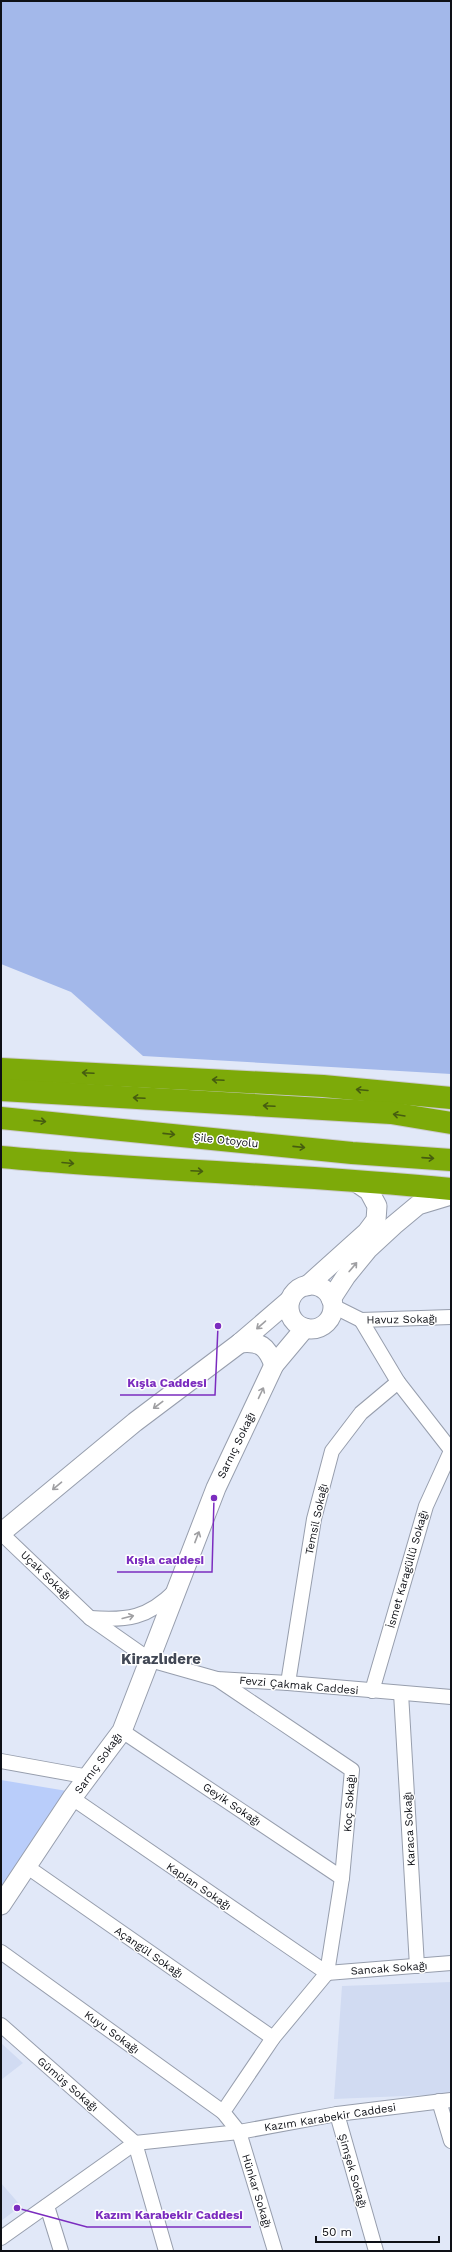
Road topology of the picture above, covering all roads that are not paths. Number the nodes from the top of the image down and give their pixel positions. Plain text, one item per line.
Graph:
1 (1, 1069) edge
2 (1, 1090) edge
3 (451, 1095) edge
4 (428, 1096) junction
5 (451, 1098) edge
6 (1, 1118) edge
7 (451, 1123) edge
8 (1, 1157) edge
9 (451, 1160) edge
10 (353, 1180) junction
11 (451, 1189) edge
12 (451, 1195) edge
13 (307, 1286) junction
14 (290, 1300) junction
15 (332, 1302) junction
16 (451, 1318) edge
17 (361, 1320) junction
18 (305, 1328) junction
19 (240, 1343) junction
20 (274, 1365) junction
21 (398, 1382) junction
22 (449, 1444) edge
23 (1, 1533) edge
24 (178, 1587) junction
25 (90, 1618) junction
26 (150, 1660) junction
27 (217, 1679) junction
28 (288, 1683) junction
29 (372, 1691) junction
30 (401, 1693) junction
31 (451, 1697) edge
32 (122, 1731) junction
33 (1, 1761) edge
34 (89, 1777) junction
35 (72, 1798) junction
36 (26, 1866) junction
37 (342, 1878) junction
38 (1, 1905) edge
39 (1, 1952) edge
40 (451, 1963) edge
41 (417, 1966) junction
42 (327, 1973) junction
43 (1, 2025) edge
44 (273, 2038) junction
45 (445, 2100) edge
46 (222, 2112) junction
47 (337, 2114) junction
48 (239, 2132) junction
49 (451, 2141) edge
50 (134, 2143) junction
51 (47, 2206) junction
52 (1, 2238) edge
53 (61, 2251) edge
54 (166, 2251) edge
55 (275, 2251) edge
56 (376, 2251) edge

4 -> 1 highway
7 -> 2 highway
3 - 4 highway
4 - 5 highway
6 -> 9 highway, Şile Otoyolu
8 -> 10 highway
10 - 11 highway
10 - 13 street
15 -> 12 street
13 - 14 street
13 - 15 street
14 - 18 street
14 -> 19 street
15 - 17 street, Havuz Sokağı
15 - 18 street
16 - 17 street, Havuz Sokağı
17 - 21 street
18 - 20 street, Sarnıç Sokağı
19 - 20 street
19 -> 23 street
24 -> 20 street, Sarnıç Sokağı
21 - 22 street
21 - 28 street, Temsil Sokağı
22 - 29 street, İsmet Karagüllü Sokağı
23 - 25 street, Uçak Sokağı
25 -> 24 street
24 - 26 street, Sarnıç Sokağı
25 - 26 street, Uçak Sokağı
26 - 27 street, Fevzi Çakmak Caddesi
26 - 32 street, Sarnıç Sokağı
27 - 28 street, Fevzi Çakmak Caddesi
27 - 37 street, Koç Sokağı
28 - 29 street, Fevzi Çakmak Caddesi
29 - 30 street, Fevzi Çakmak Caddesi
30 - 31 street, Fevzi Çakmak Caddesi
30 - 41 street, Karaca Sokağı
32 - 34 street, Sarnıç Sokağı
32 - 37 street, Geyik Sokağı
33 - 34 street
34 - 35 street, Sarnıç Sokağı
35 - 36 street, Sarnıç Sokağı
35 - 42 street, Kaplan Sokağı
36 - 38 street, Sarnıç Sokağı
36 - 44 street, Açangül Sokağı
37 - 42 street, Koç Sokağı
39 - 46 street, Kuyu Sokağı
40 - 41 street, Sancak Sokağı
41 - 42 street, Sancak Sokağı
42 - 44 street
43 - 50 street, Gümüş Sokağı
44 - 46 street
45 - 47 street, Kazım Karabekir Caddesi
45 - 49 street
46 - 48 street, Kuyu Sokağı
47 - 48 street, Kazım Karabekir Caddesi
47 - 56 street, Şimşek Sokağı
48 - 50 street, Kazım Karabekir Caddesi
48 - 55 street, Hünkar Sokağı
50 - 51 street, Kazım Karabekir Caddesi
50 - 54 street
51 - 52 street, Kazım Karabekir Caddesi
51 - 53 street

